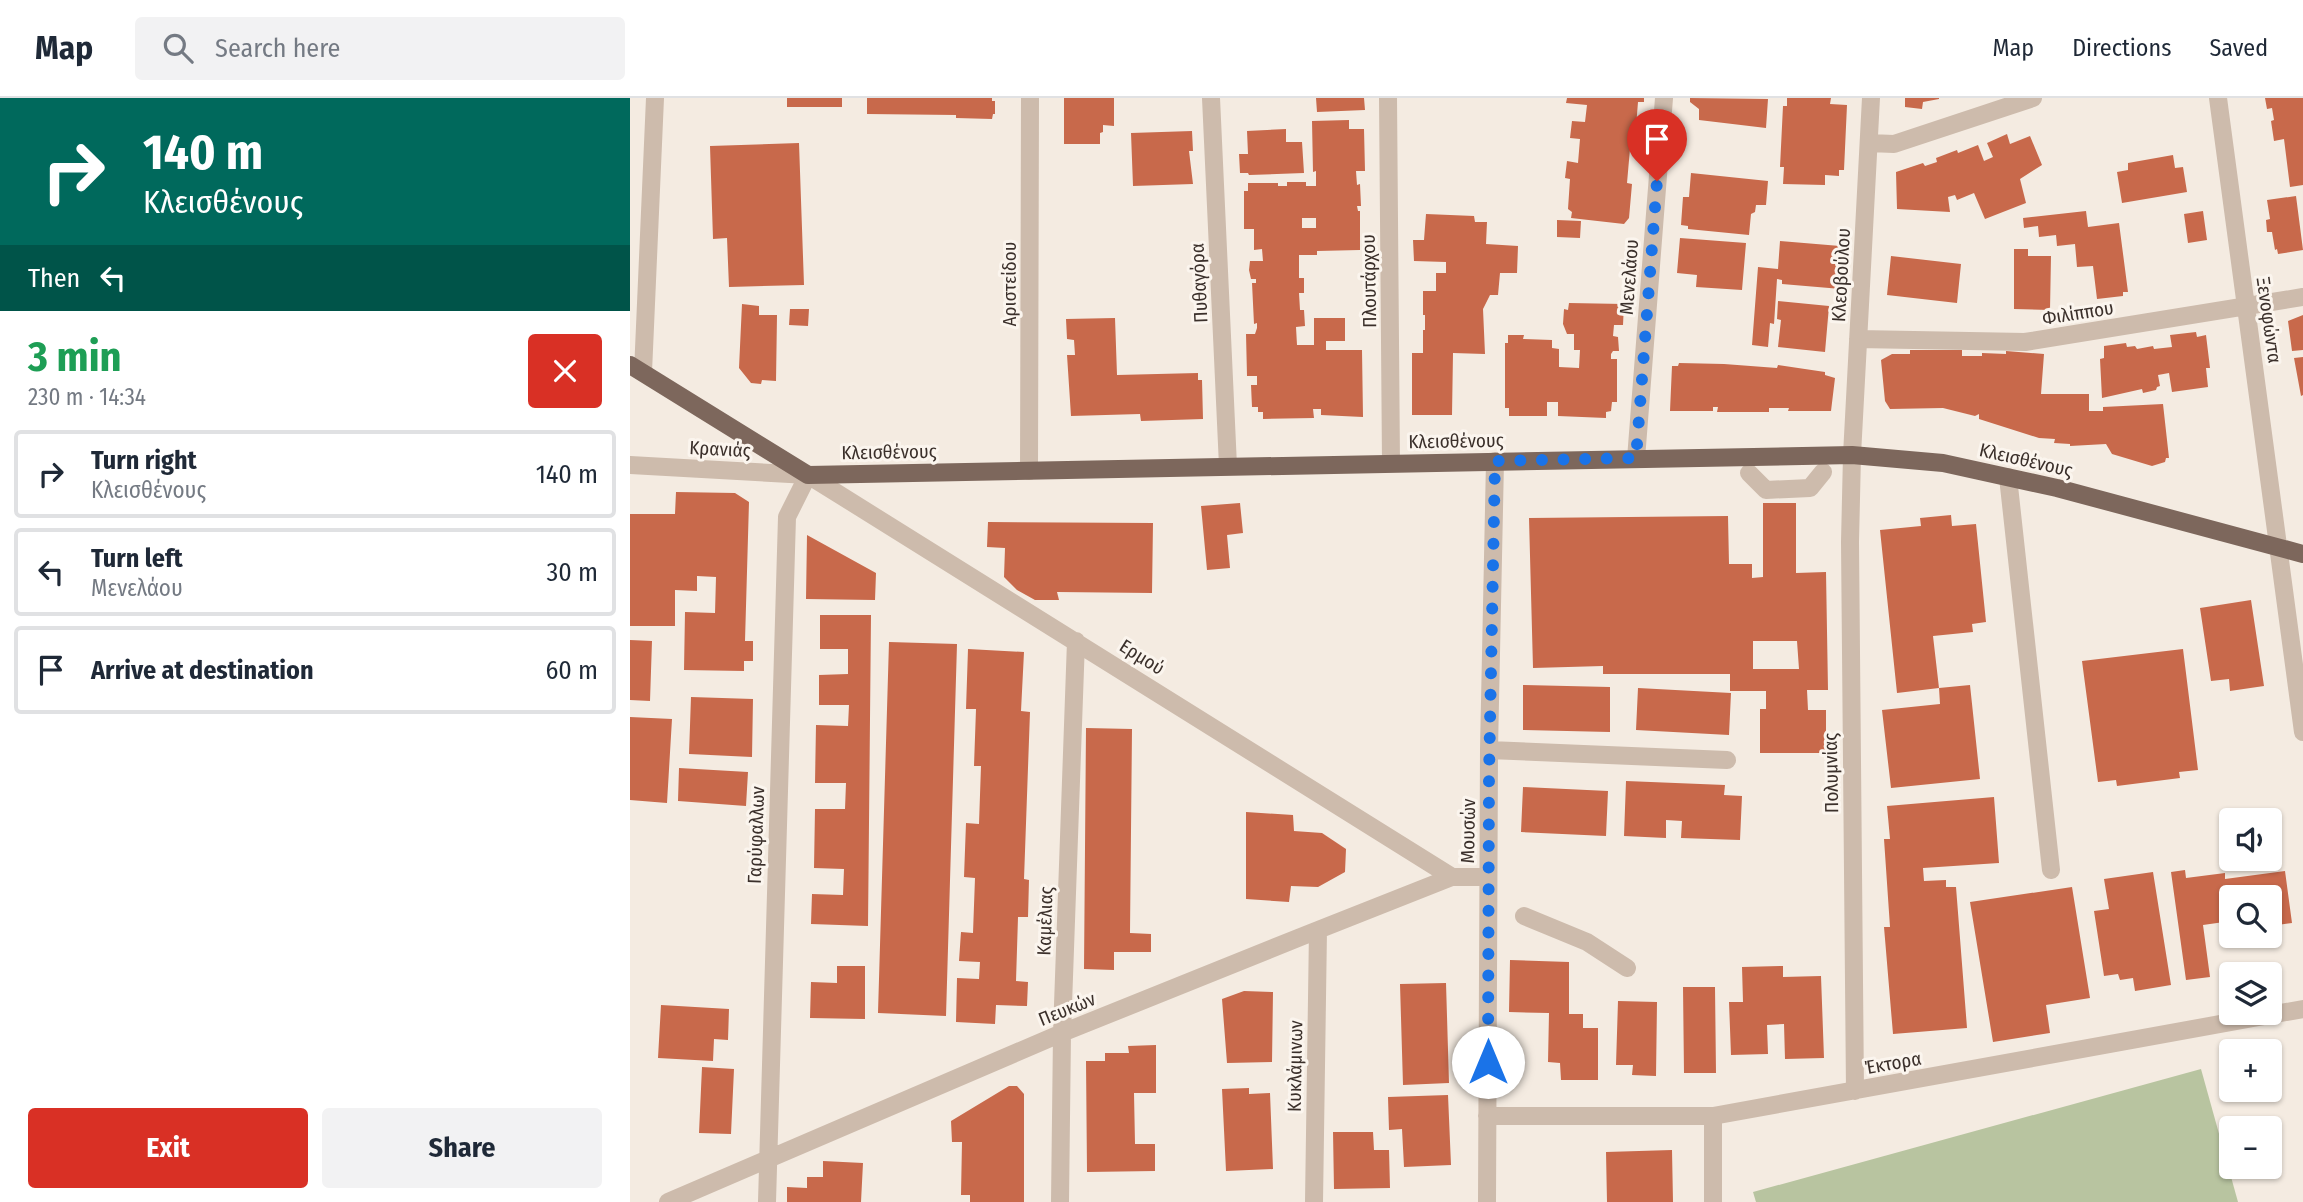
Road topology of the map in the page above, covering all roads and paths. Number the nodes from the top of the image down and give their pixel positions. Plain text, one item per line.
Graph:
1 (655, 98) edge
2 (1030, 98) edge
3 (1211, 98) edge
4 (1388, 98) edge
5 (1664, 98) edge
6 (1871, 98) edge
7 (2033, 98) edge
8 (2218, 98) edge
9 (1869, 143) junction
10 (2303, 297) edge
11 (2245, 306) junction
12 (1858, 340) junction
13 (636, 368) edge
14 (1852, 455) junction
15 (1636, 458) junction
16 (1495, 461) junction
17 (1391, 463) junction
18 (630, 465) edge
19 (1228, 466) junction
20 (1029, 471) junction
21 (1823, 472) dead end
22 (1749, 473) dead end
23 (808, 475) junction
24 (2008, 477) junction
25 (2279, 549) junction
26 (2303, 554) edge
27 (1076, 641) junction
28 (2303, 732) edge
29 (1489, 750) junction
30 (1727, 760) dead end
31 (2051, 870) dead end
32 (1452, 877) junction
33 (1488, 877) junction
34 (1524, 916) dead end
35 (1318, 930) junction
36 (1627, 968) dead end
37 (2303, 1009) edge
38 (1062, 1033) junction
39 (1855, 1091) junction
40 (1487, 1116) junction
41 (1713, 1116) junction
42 (768, 1160) junction
43 (668, 1202) edge
44 (767, 1202) edge
45 (1060, 1202) edge
46 (1314, 1202) edge
47 (1487, 1202) edge
48 (1713, 1202) edge

1 - 13 street
2 - 20 street, Αριστείδου
3 - 19 street, Πυθαγόρα
4 - 17 street, Πλουτάρχου
5 - 15 street, Μενελάου
6 - 9 street, Κλεοβούλου
7 - 9 street
8 - 11 street, Ξενοφώντα
9 - 12 street, Κλεοβούλου
10 - 11 street, Φιλίππου
11 - 12 street, Φιλίππου
11 - 25 street, Ξενοφώντα
12 - 14 street, Κλεοβούλου
13 - 23 main road
14 - 15 main road, Κλεισθένους
14 - 24 main road, Κλεισθένους
14 - 39 street, Πολυμνίας
15 - 16 main road, Κλεισθένους
16 - 17 main road, Κλεισθένους
16 - 29 street, Μουσών
17 - 19 main road, Κλεισθένους
18 - 23 street, Κρανιάς
19 - 20 main road, Κλεισθένους
20 - 23 main road, Κλεισθένους
21 - 22 street
23 - 27 street, Ερμού
23 - 42 street, Γαρύφαλλων
24 - 25 main road, Κλεισθένους
24 - 31 street
25 - 26 main road, Κλεισθένους
25 - 28 street, Ξενοφώντα
27 - 32 street, Ερμού
27 - 38 street, Καμέλιας
29 - 30 street
29 - 33 street, Μουσών
32 - 33 street, Πευκών
32 - 35 street, Πευκών
33 - 40 street, Μουσών
34 - 36 street
35 - 38 street, Πευκών
35 - 46 street, Κυκλάμινων
37 - 39 street, Έκτορα
38 - 42 street, Πευκών
38 - 45 street, Καμέλιας
39 - 41 street, Έκτορα
40 - 41 street, Έκτορα
40 - 47 street, Μουσών
41 - 48 street
42 - 43 street, Πευκών
42 - 44 street, Γαρύφαλλων

